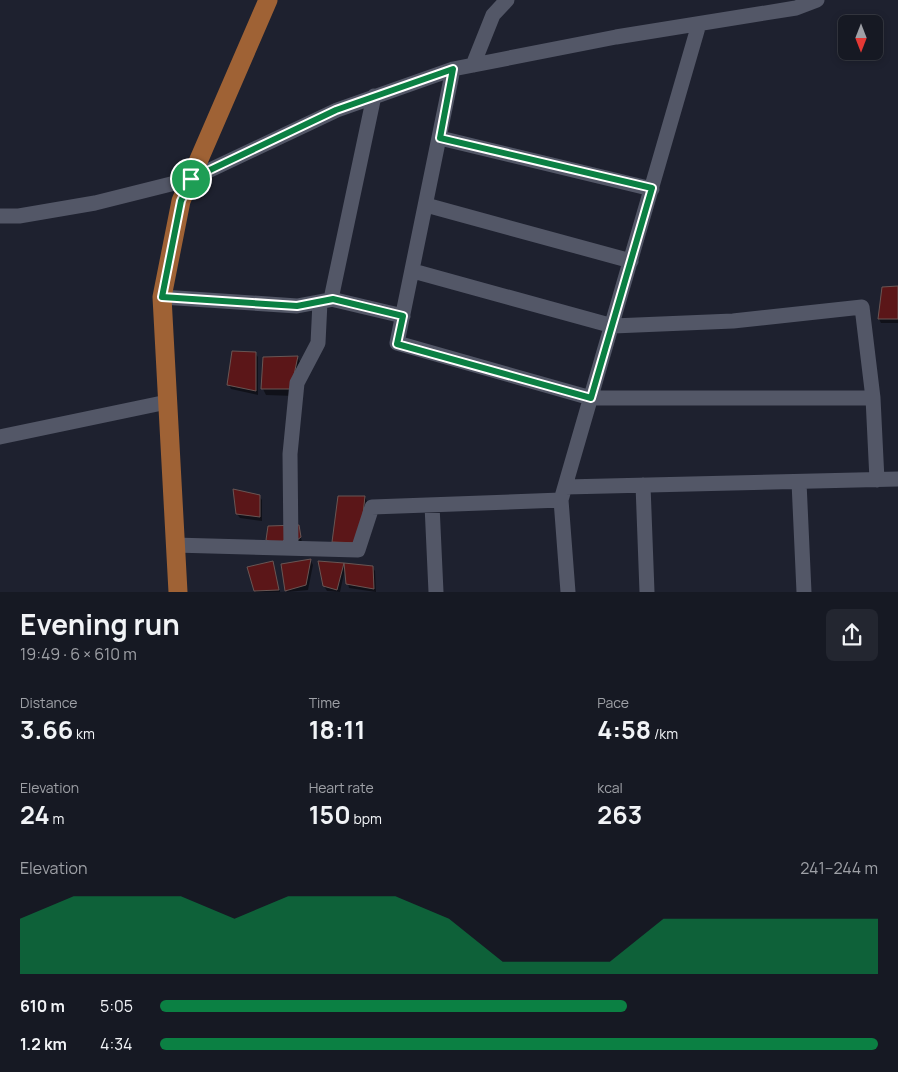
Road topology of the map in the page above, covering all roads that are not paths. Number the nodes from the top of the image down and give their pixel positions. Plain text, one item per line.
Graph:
1 (268, 0) edge
2 (507, 0) edge
3 (817, 0) edge
4 (699, 24) junction
5 (473, 65) junction
6 (453, 69) junction
7 (374, 96) junction
8 (440, 138) junction
9 (191, 179) junction
10 (652, 188) junction
11 (426, 205) junction
12 (0, 216) edge
13 (631, 261) junction
14 (413, 271) junction
15 (162, 297) junction
16 (326, 300) junction
17 (403, 316) junction
18 (612, 326) junction
19 (591, 398) junction
20 (873, 398) junction
21 (167, 402) junction
22 (0, 437) edge
23 (898, 479) edge
24 (877, 480) junction
25 (799, 482) junction
26 (643, 485) junction
27 (563, 494) junction
28 (432, 505) junction
29 (174, 545) junction
30 (291, 548) junction
31 (178, 592) edge
32 (436, 592) edge
33 (568, 592) edge
34 (647, 592) edge
35 (804, 592) edge

1 - 9 main road
2 - 5 street
3 - 4 street
4 - 5 street
4 - 10 street
5 - 6 street
6 - 7 street
6 - 8 street
7 - 9 street
7 - 16 street
8 - 10 street
8 - 11 street
9 - 12 street
9 - 15 main road
10 - 13 street
11 - 13 street
11 - 14 street
13 - 18 street
14 - 17 street
14 - 18 street
15 - 16 street
15 - 21 main road
16 - 17 street
16 - 30 street
17 - 19 street
18 - 19 street
18 - 20 street
19 - 20 street
19 - 27 street
20 - 24 street
21 - 22 street
21 - 29 main road
23 - 24 street
24 - 25 street
25 - 26 street
25 - 35 street
26 - 27 street
26 - 34 street
27 - 28 street
27 - 33 street
28 - 30 street
28 - 32 street
29 - 30 street
29 - 31 main road

